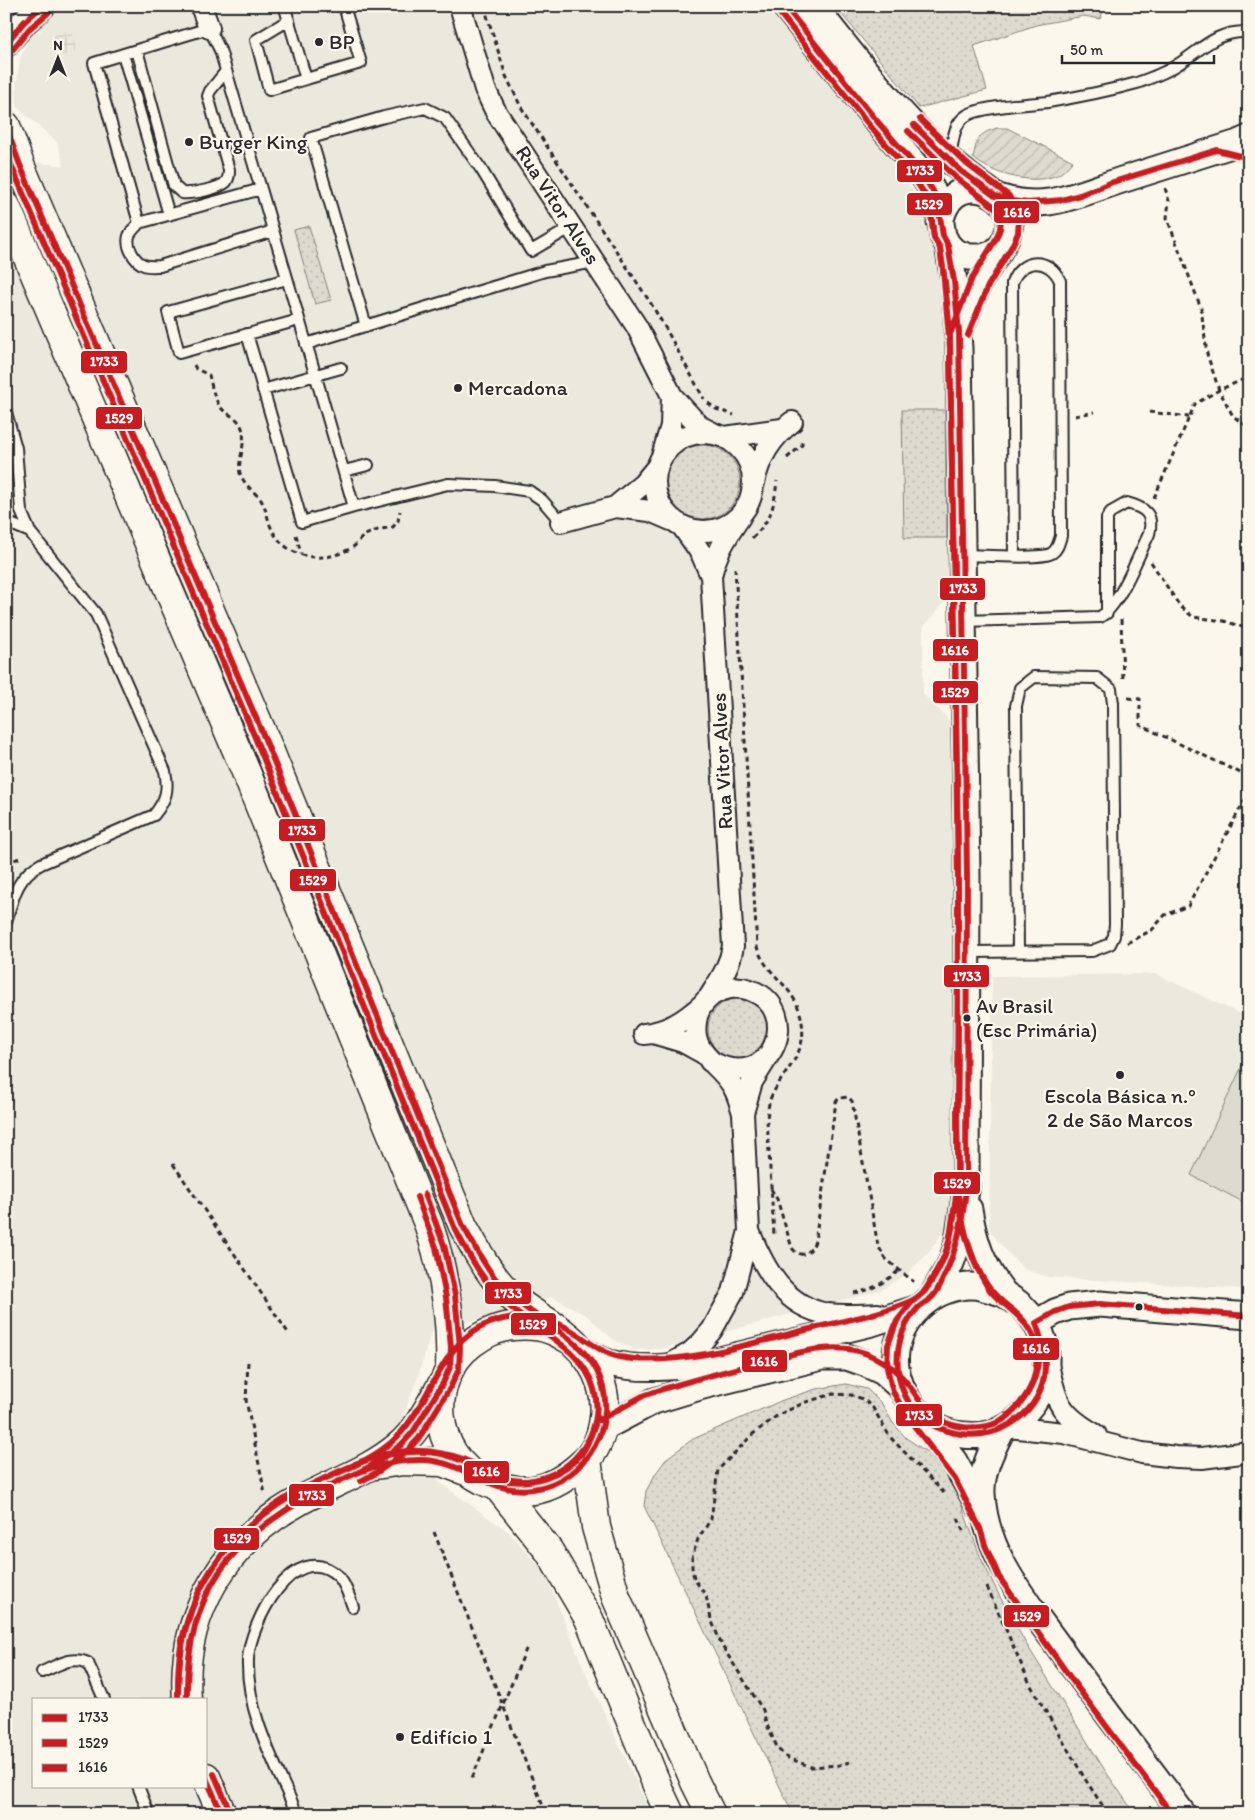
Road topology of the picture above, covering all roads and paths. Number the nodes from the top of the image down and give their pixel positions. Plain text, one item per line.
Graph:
1 (42, 6) edge
2 (201, 6) edge
3 (218, 6) edge
4 (344, 6) edge
5 (460, 6) edge
6 (786, 6) edge
7 (814, 6) edge
8 (287, 7) edge
9 (289, 20) junction
10 (210, 28) junction
11 (1249, 32) edge
12 (6, 43) edge
13 (137, 50) junction
14 (123, 54) junction
15 (226, 71) junction
16 (306, 79) junction
17 (6, 126) edge
18 (1249, 138) edge
19 (1217, 150) junction
20 (1249, 158) edge
21 (949, 160) junction
22 (1158, 168) junction
23 (261, 188) junction
24 (993, 194) junction
25 (6, 206) edge
26 (169, 215) junction
27 (139, 224) junction
28 (572, 227) junction
29 (273, 231) junction
30 (944, 233) junction
31 (1000, 246) junction
32 (595, 262) junction
33 (287, 279) junction
34 (299, 320) junction
35 (366, 326) junction
36 (959, 332) junction
37 (247, 334) junction
38 (306, 344) junction
39 (341, 368) dead end
40 (316, 375) junction
41 (1249, 377) edge
42 (263, 390) junction
43 (1219, 390) junction
44 (672, 396) junction
45 (6, 412) edge
46 (1149, 412) dead end
47 (1189, 417) junction
48 (1249, 428) edge
49 (719, 435) junction
50 (659, 462) junction
51 (368, 465) dead end
52 (344, 471) junction
53 (754, 485) junction
54 (354, 507) junction
55 (614, 507) junction
56 (1147, 513) junction
57 (740, 517) junction
58 (6, 522) edge
59 (561, 522) joint
60 (678, 524) junction
61 (30, 532) junction
62 (962, 555) junction
63 (1014, 556) junction
64 (1154, 565) dead end
65 (711, 576) junction
66 (1120, 592) junction
67 (1108, 613) junction
68 (963, 621) junction
69 (1249, 630) edge
70 (1112, 698) junction
71 (1124, 698) junction
72 (1249, 777) edge
73 (1249, 792) edge
74 (6, 922) edge
75 (1114, 936) junction
76 (733, 946) junction
77 (1018, 951) junction
78 (967, 952) junction
79 (765, 998) junction
80 (705, 1001) junction
81 (768, 1056) junction
82 (706, 1057) junction
83 (743, 1113) junction
84 (172, 1164) dead end
85 (771, 1188) dead end
86 (966, 1190) junction
87 (749, 1231) junction
88 (1004, 1294) junction
89 (917, 1306) junction
90 (1249, 1316) edge
91 (1036, 1323) junction
92 (289, 1334) dead end
93 (576, 1345) junction
94 (1046, 1357) junction
95 (248, 1362) dead end
96 (667, 1366) junction
97 (446, 1375) junction
98 (901, 1388) junction
99 (916, 1413) junction
100 (603, 1428) junction
101 (1005, 1428) junction
102 (1115, 1446) junction
103 (1249, 1452) edge
104 (587, 1459) junction
105 (371, 1466) junction
106 (471, 1473) junction
107 (498, 1487) junction
108 (947, 1498) dead end
109 (955, 1511) dead end
110 (275, 1516) junction
111 (988, 1525) junction
112 (434, 1532) dead end
113 (966, 1536) dead end
114 (985, 1580) dead end
115 (353, 1607) dead end
116 (527, 1647) dead end
117 (42, 1672) dead end
118 (104, 1698) edge
119 (187, 1698) edge
120 (502, 1704) junction
121 (850, 1762) dead end
122 (472, 1778) dead end
123 (208, 1782) edge
124 (139, 1788) edge
125 (149, 1814) edge
126 (222, 1814) edge
127 (297, 1814) edge
128 (551, 1814) edge
129 (670, 1814) edge
130 (711, 1814) edge
131 (1108, 1814) edge
132 (1183, 1814) edge

1 - 12 street
2 - 10 street
3 - 10 street
4 - 16 lane
5 - 28 street, Rua Vitor Alves
6 - 30 street
7 - 21 street
8 - 9 lane
9 - 16 lane
9 - 16 lane
10 - 13 lane
10 - 15 lane
11 - 21 lane
13 - 14 lane
13 - 15 lane
14 - 26 lane
14 - 27 lane
15 - 23 lane
17 - 93 main road
18 - 19 street
19 - 20 street
19 - 22 street
21 - 24 street
22 - 24 street
22 - 43 path
23 - 26 lane
23 - 29 lane
24 - 30 street
24 - 31 street
25 - 97 main road
26 - 27 lane
27 - 29 lane
28 - 32 street, Rua Vitor Alves
28 - 35 lane
29 - 33 lane
30 - 31 street
30 - 36 street
31 - 36 street
32 - 35 lane
32 - 44 street, Rua Vitor Alves
33 - 34 lane
33 - 37 lane
34 - 37 lane
34 - 38 lane
35 - 38 lane
36 - 62 street
37 - 42 lane
38 - 40 lane
39 - 40 lane
40 - 42 lane
40 - 52 lane
41 - 43 path
42 - 54 lane
43 - 47 path
43 - 48 path
44 - 49 street, Rua Vitor Alves
44 - 50 street, Rua Vitor Alves
45 - 61 lane
46 - 47 path
47 - 56 path
49 - 50 street
49 - 53 street, Rua Vitor Alves
49 - 53 street
50 - 55 street
50 - 60 street, Rua Vitor Alves
51 - 52 lane
52 - 54 lane
53 - 57 street, Rua Vitor Alves
54 - 59 lane
55 - 59 street
55 - 60 street
56 - 66 lane
56 - 67 lane
57 - 60 street
57 - 65 street, Rua Vitor Alves
58 - 61 lane
60 - 65 street, Rua Vitor Alves
61 - 74 lane
62 - 63 lane
62 - 68 street
63 - 63 lane
64 - 69 path
65 - 76 street, Rua Vitor Alves
66 - 67 lane
66 - 71 path
67 - 68 lane
68 - 78 street
70 - 71 path
70 - 75 lane
70 - 77 lane
71 - 72 path
73 - 75 path
75 - 77 lane
76 - 79 street, Rua Vitor Alves
76 - 80 street, Rua Vitor Alves
77 - 78 lane
78 - 86 street
79 - 80 street
79 - 81 street, Rua Vitor Alves
80 - 82 street, Rua Vitor Alves
80 - 82 street
81 - 82 street
81 - 83 street, Rua Vitor Alves
82 - 83 street, Rua Vitor Alves
83 - 87 street, Rua Vitor Alves
84 - 92 path
85 - 89 path
86 - 88 street
86 - 89 street
87 - 89 street, Rua Vitor Alves
87 - 96 street, Rua Vitor Alves
88 - 89 street
88 - 91 street
89 - 96 street
89 - 98 street
90 - 91 street
91 - 94 street
93 - 96 street
93 - 97 main road
93 - 100 main road
94 - 101 street
94 - 102 street
95 - 110 path
97 - 105 main road
97 - 106 main road
98 - 99 street
98 - 100 street
99 - 101 street
99 - 111 street
100 - 104 main road
101 - 102 street
101 - 111 street
102 - 103 street
104 - 107 main road
104 - 130 main road
105 - 106 main road
105 - 110 main road
106 - 107 main road
107 - 129 main road
108 - 121 path
109 - 113 path
110 - 119 main road
111 - 132 street
112 - 120 path
114 - 131 path
115 - 127 lane
116 - 120 path
117 - 118 lane
120 - 122 path
120 - 128 path
123 - 126 main road
124 - 125 lane

